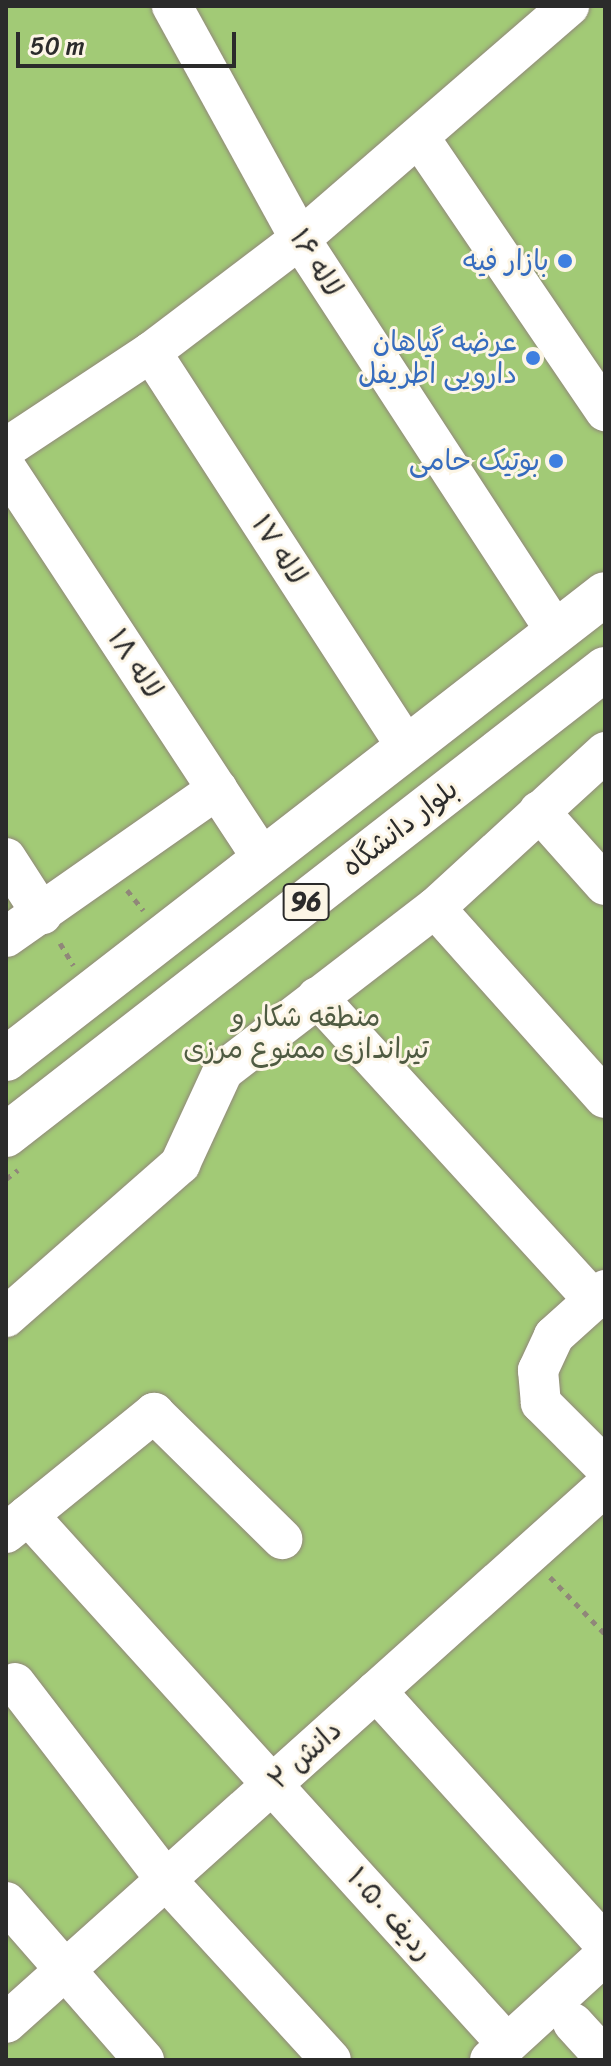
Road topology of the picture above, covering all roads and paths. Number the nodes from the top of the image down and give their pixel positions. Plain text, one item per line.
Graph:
1 (172, 6) edge
2 (569, 6) edge
3 (421, 140) junction
4 (300, 239) junction
5 (151, 352) junction
6 (605, 411) edge
7 (6, 448) edge
8 (6, 468) edge
9 (605, 594) edge
10 (556, 632) junction
11 (605, 669) edge
12 (407, 747) junction
13 (605, 752) edge
14 (217, 789) junction
15 (539, 811) junction
16 (6, 858) edge
17 (263, 859) junction
18 (109, 867) junction
19 (605, 885) edge
20 (435, 908) junction
21 (42, 914) junction
22 (6, 937) edge
23 (163, 937) junction
24 (89, 994) junction
25 (317, 997) junction
26 (6, 1059) edge
27 (605, 1098) edge
28 (18, 1148) edge
29 (6, 1179) edge
30 (600, 1295) edge
31 (6, 1317) edge
32 (605, 1467) edge
33 (605, 1486) edge
34 (17, 1524) edge
35 (282, 1539) dead end
36 (528, 1555) junction
37 (605, 1634) edge
38 (15, 1683) dead end
39 (376, 1691) junction
40 (272, 1785) junction
41 (166, 1880) junction
42 (6, 1902) edge
43 (605, 1944) edge
44 (605, 1955) edge
45 (65, 1970) junction
46 (6, 2023) edge
47 (573, 2023) dead end
48 (498, 2052) edge
49 (605, 2058) edge
50 (144, 2060) edge
51 (331, 2060) edge

1 - 4 street, لاله ۱۶
2 - 3 street
3 - 4 street
3 - 6 street
4 - 5 street
4 - 10 street, لاله ۱۶
5 - 7 street
5 - 12 street, لاله ۱۷
8 - 14 street, لاله ۱۸
9 - 10 main road, 96
10 - 12 main road, 96
11 - 28 main road, بلوار دانشگاه / 96
12 - 17 main road, 96
13 - 15 street
14 - 17 street, لاله ۱۸
14 - 18 street
15 - 19 street
15 - 20 street
16 - 21 street
17 - 23 main road, 96
18 - 21 street
18 - 23 path
20 - 25 street
20 - 27 street
21 - 22 street
21 - 24 path
23 - 24 main road, 96
24 - 26 main road, 96
25 - 30 street
25 - 31 street
28 - 29 path
30 - 32 street
33 - 36 street, دانش ۲
34 - 35 street
34 - 40 street, ردیف ۱۰۵۰
36 - 37 path
36 - 39 street, دانش ۲
38 - 41 street
39 - 40 street, دانش ۲
39 - 43 street
40 - 41 street, دانش ۲
40 - 48 street, ردیف ۱۰۵۰
41 - 45 street, دانش ۲
41 - 51 street
42 - 45 street
44 - 48 street
45 - 46 street, دانش ۲
45 - 50 street
47 - 49 street

